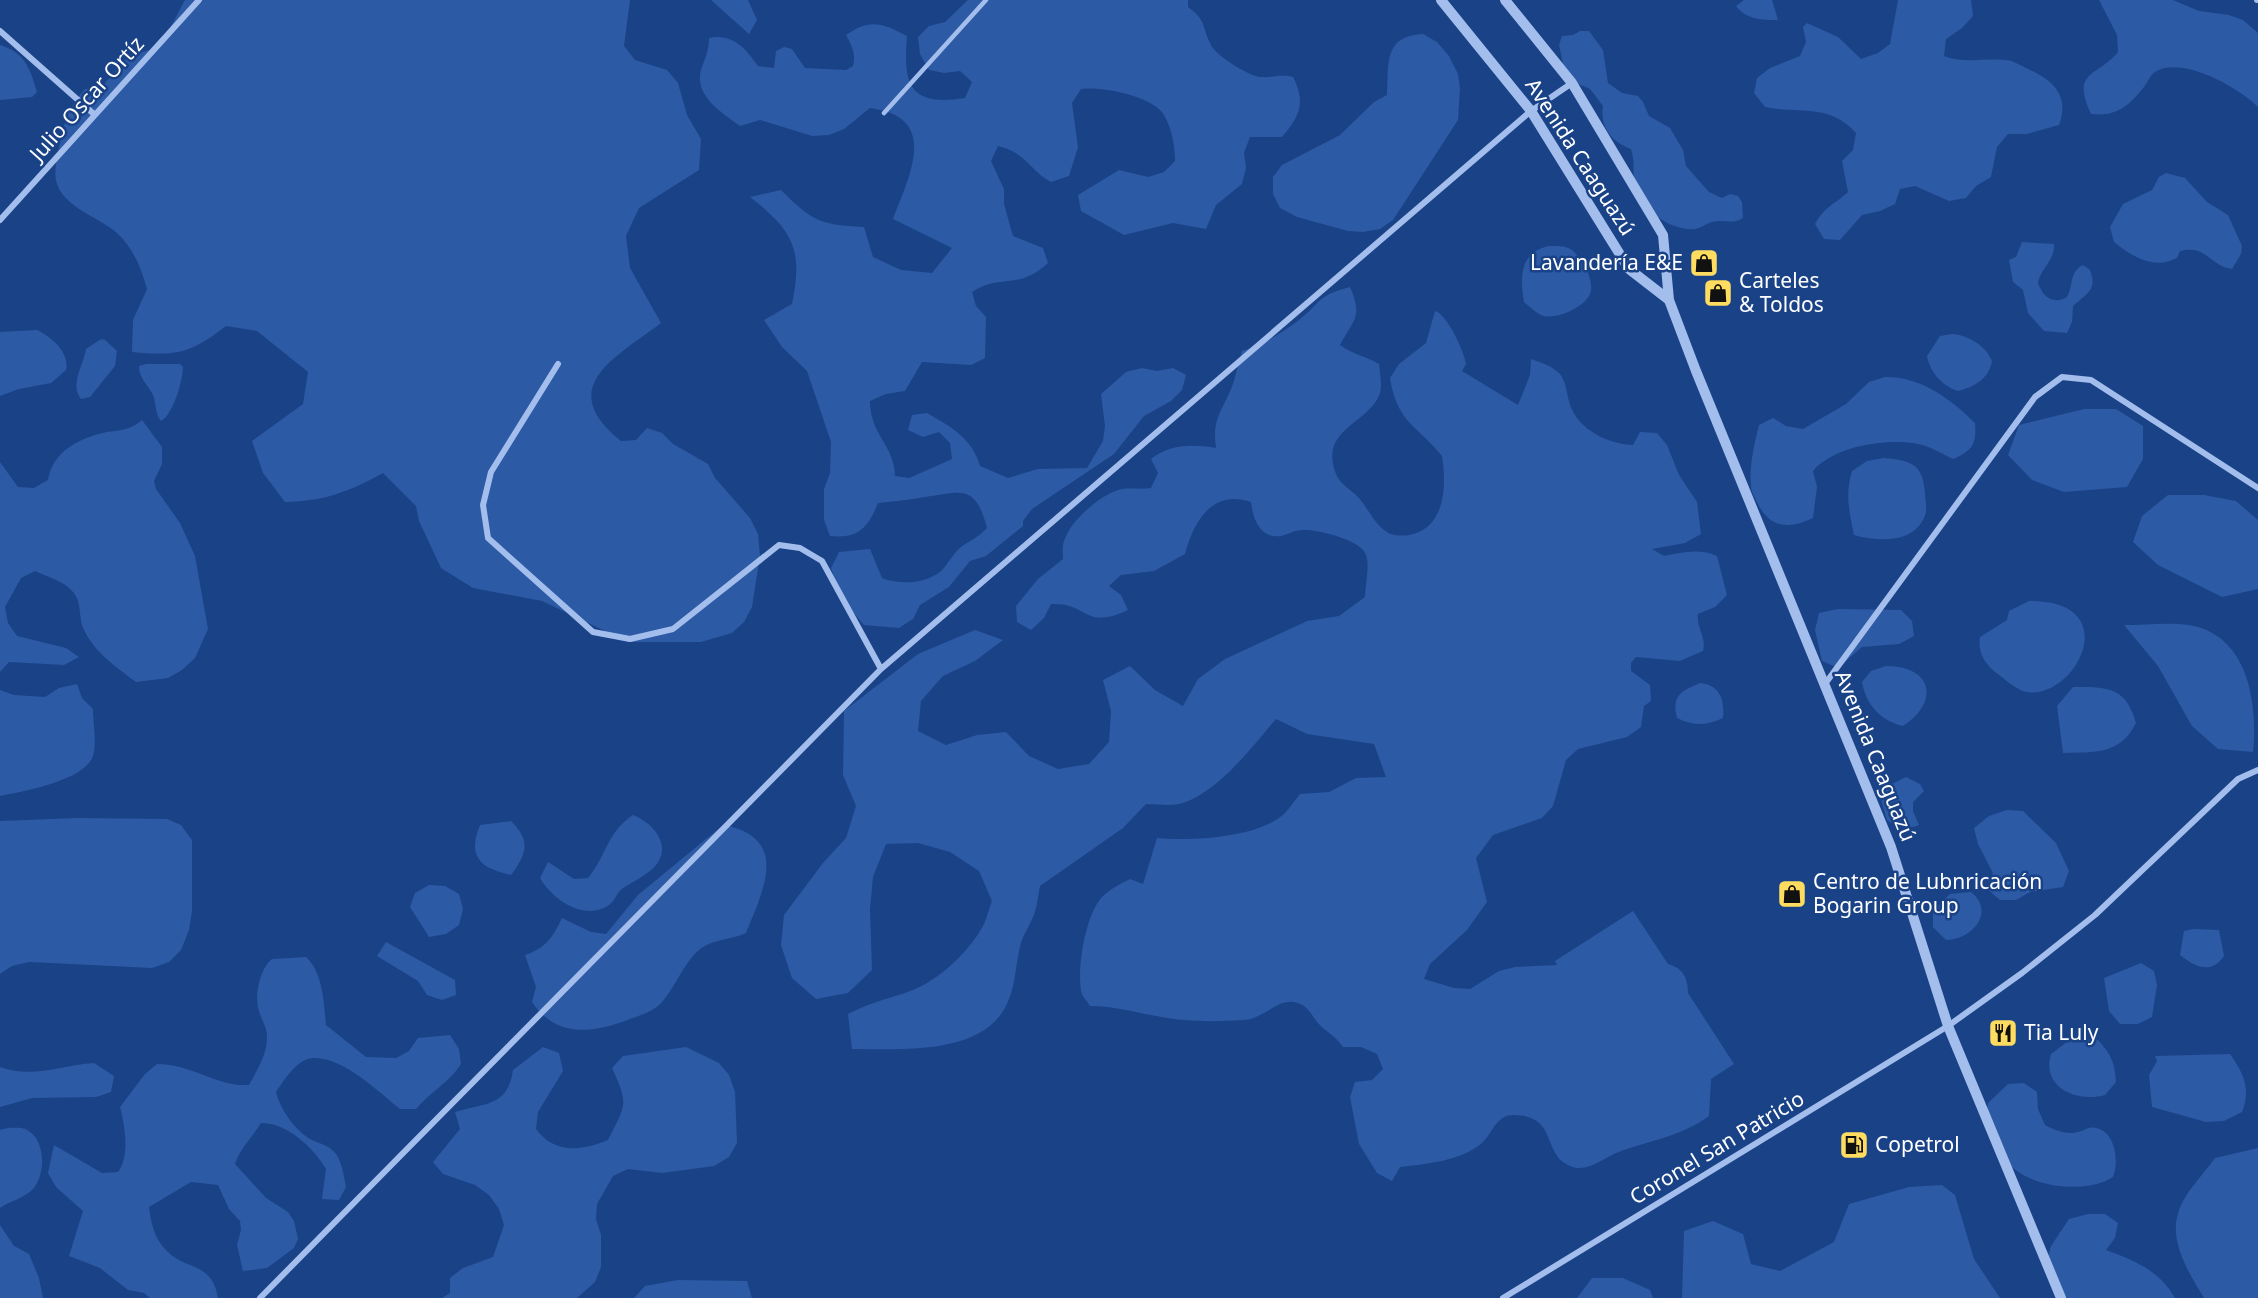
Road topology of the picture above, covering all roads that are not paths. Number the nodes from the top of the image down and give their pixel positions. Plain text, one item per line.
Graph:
1 (199, 0) edge
2 (986, 0) edge
3 (1441, 0) edge
4 (1505, 0) edge
5 (0, 31) edge
6 (1572, 83) junction
7 (1531, 111) junction
8 (884, 113) dead end
9 (95, 115) junction
10 (0, 220) edge
11 (1669, 300) junction
12 (558, 364) dead end
13 (2258, 488) edge
14 (881, 669) junction
15 (1825, 684) junction
16 (2258, 770) edge
17 (1948, 1026) junction
18 (260, 1298) edge
19 (1503, 1298) edge
20 (2061, 1298) edge

1 - 9 street, Julio Oscar Ortíz
2 - 8 lane
3 - 7 street, Avenida Caaguazú
4 - 6 street, Avenida Caaguazú
5 - 9 street
6 - 7 street
6 - 11 street, Avenida Caaguazú
7 - 11 street, Avenida Caaguazú
7 - 14 street
9 - 10 street, Julio Oscar Ortíz
11 - 15 street, Avenida Caaguazú
12 - 14 street
13 - 15 street
14 - 18 street
15 - 17 street, Avenida Caaguazú
16 - 17 street, Coronel San Patricio
17 - 19 street, Coronel San Patricio
17 - 20 street, Avenida Caaguazú

